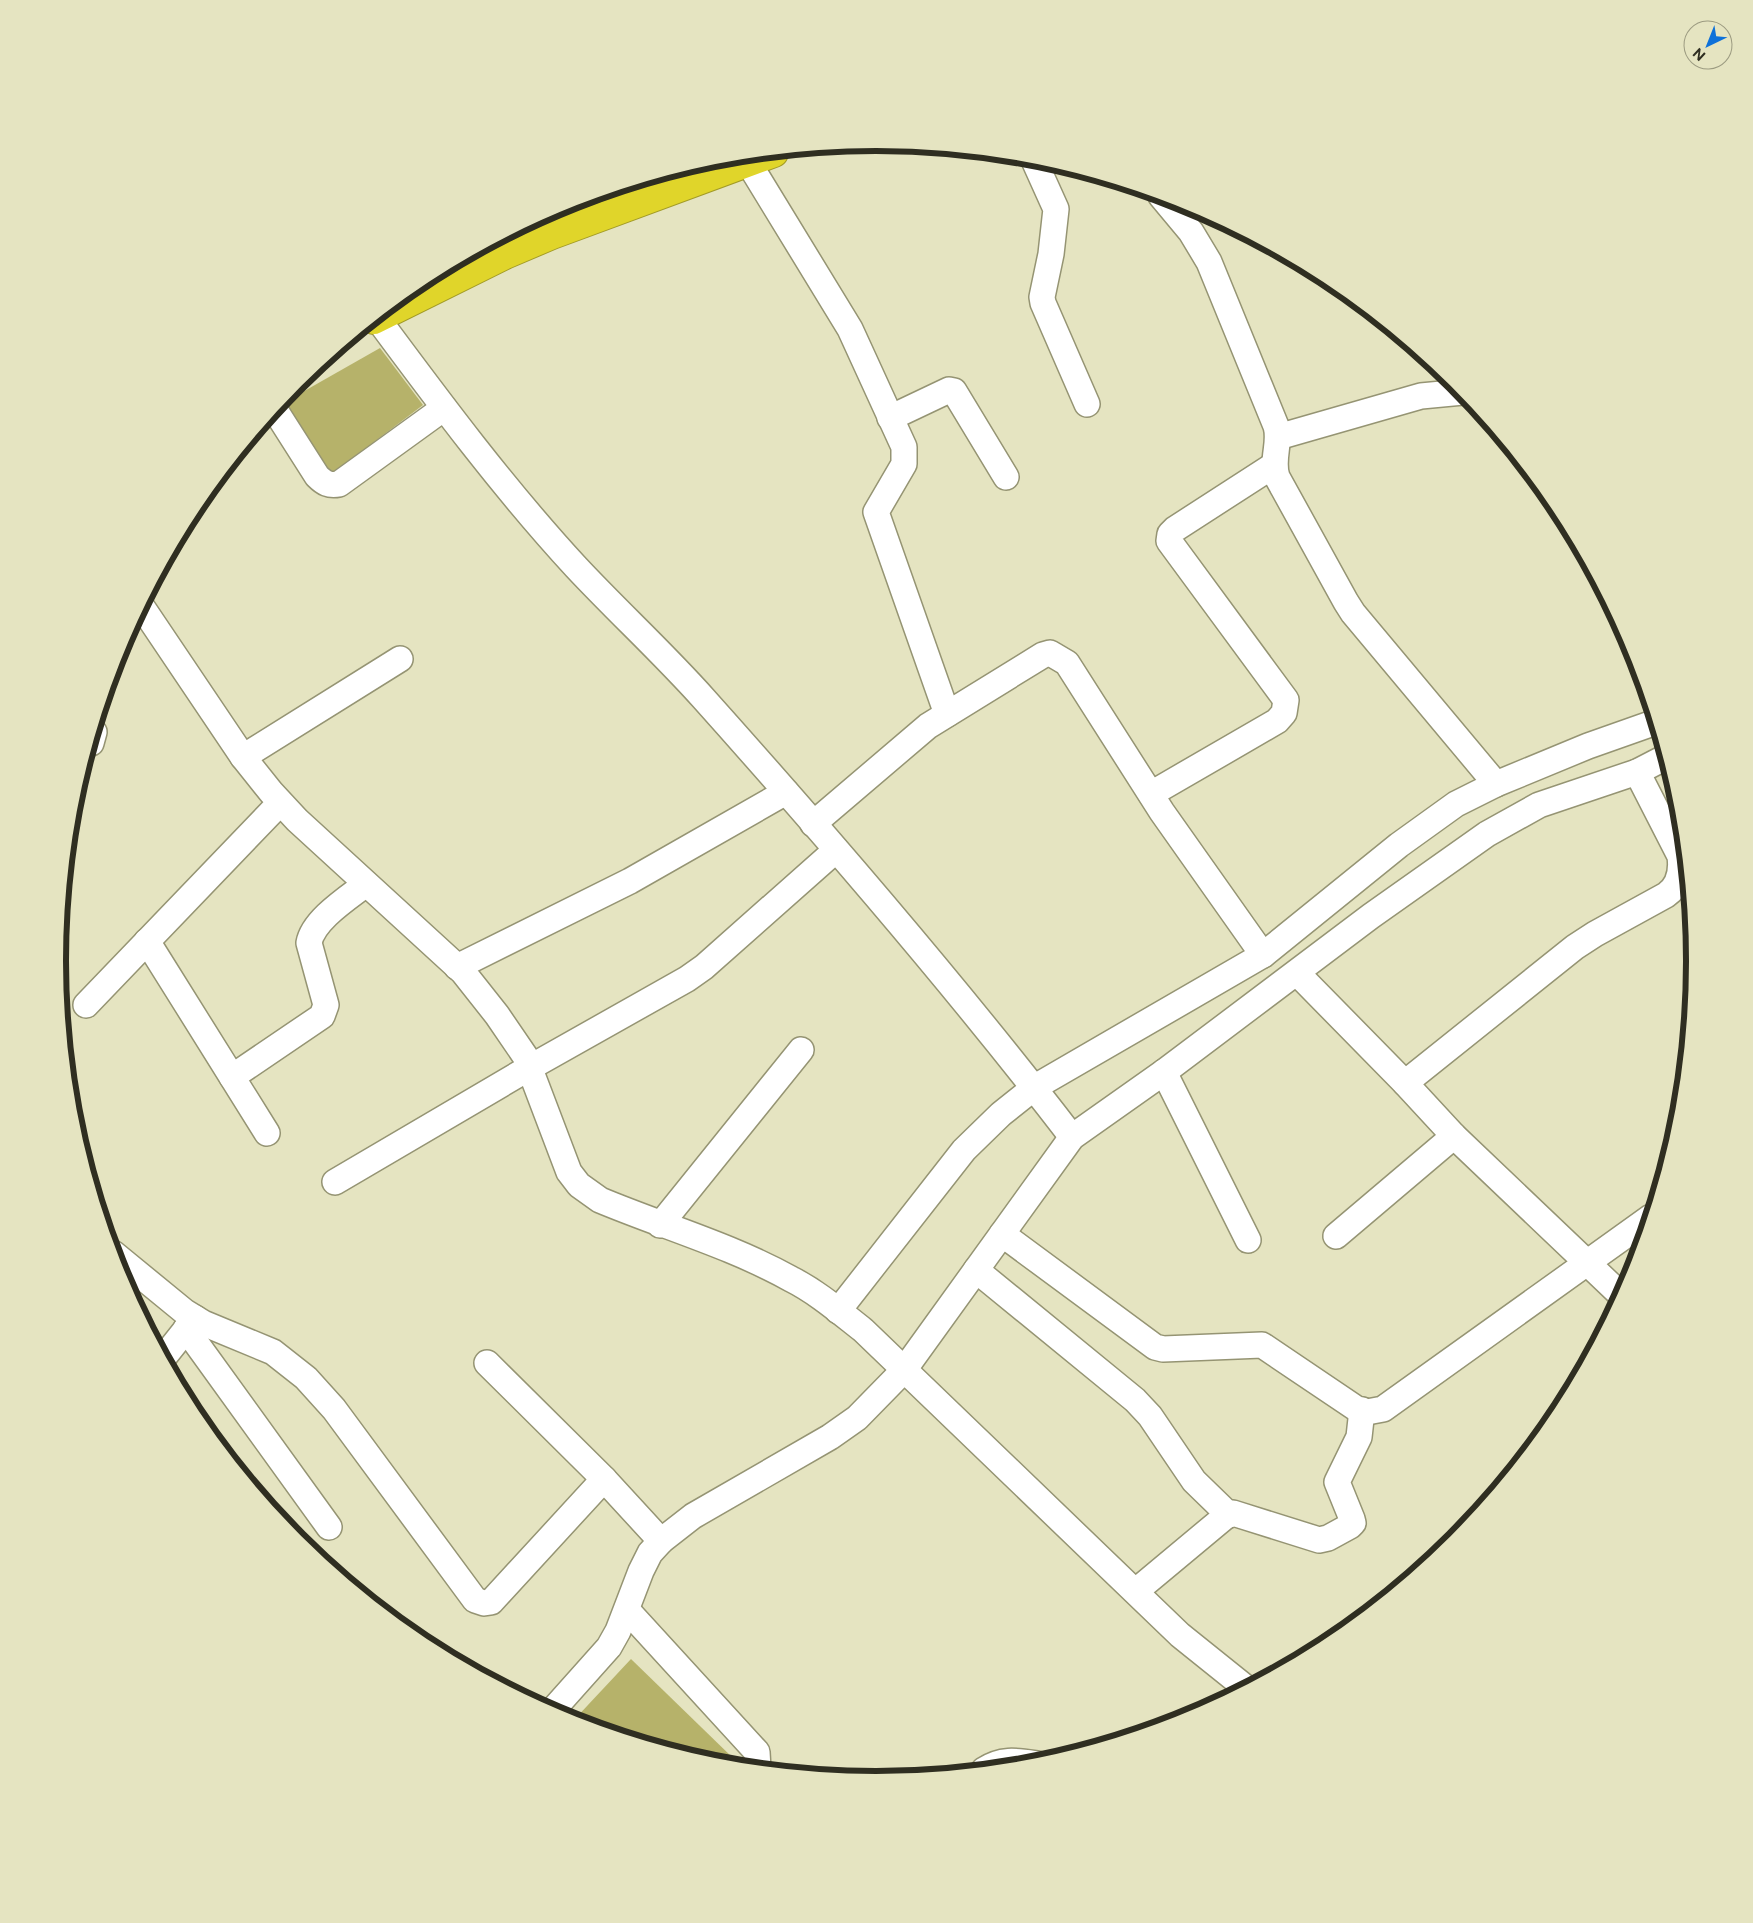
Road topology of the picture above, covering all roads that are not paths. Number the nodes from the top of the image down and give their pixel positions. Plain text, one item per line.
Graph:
1 (748, 162) joint
2 (1037, 168) edge
3 (1170, 206) edge
4 (400, 307) edge
5 (378, 323) edge
6 (1453, 393) edge
7 (1087, 404) dead end
8 (444, 408) junction
9 (278, 415) edge
10 (890, 418) junction
11 (1278, 437) junction
12 (1274, 465) junction
13 (1006, 477) dead end
14 (145, 613) edge
15 (400, 659) dead end
16 (947, 714) junction
17 (1651, 724) edge
18 (242, 757) junction
19 (1661, 760) edge
20 (1637, 772) junction
21 (1496, 784) junction
22 (786, 792) junction
23 (1151, 794) junction
24 (280, 803) junction
25 (813, 824) junction
26 (836, 850) junction
27 (366, 884) junction
28 (148, 941) junction
29 (1263, 955) junction
30 (457, 967) junction
31 (1297, 973) junction
32 (86, 1005) dead end
33 (801, 1050) dead end
34 (529, 1068) junction
35 (1164, 1072) junction
36 (232, 1077) junction
37 (1405, 1083) junction
38 (1046, 1102) junction
39 (267, 1133) dead end
40 (1454, 1136) junction
41 (1072, 1137) junction
42 (335, 1182) dead end
43 (1644, 1222) edge
44 (660, 1225) junction
45 (1002, 1234) junction
46 (1336, 1236) dead end
47 (1248, 1240) dead end
48 (1588, 1263) junction
49 (125, 1264) edge
50 (976, 1270) junction
51 (1616, 1291) edge
52 (838, 1311) junction
53 (191, 1324) junction
54 (167, 1353) edge
55 (487, 1363) dead end
56 (904, 1370) junction
57 (1362, 1410) junction
58 (610, 1486) junction
59 (1229, 1515) junction
60 (329, 1527) dead end
61 (661, 1541) junction
62 (1136, 1591) junction
63 (626, 1610) junction
64 (1242, 1684) edge
65 (557, 1706) edge
66 (1009, 1760) edge
67 (758, 1763) edge
68 (994, 1763) edge

1 - 4 highway
1 - 10 street
2 - 7 street
3 - 11 street
5 - 8 street
6 - 11 street
8 - 9 street
8 - 22 street
10 - 13 street
10 - 16 street
11 - 12 street
12 - 21 street
12 - 23 street
14 - 18 street
15 - 18 street
16 - 23 street
16 - 25 street
17 - 21 street
18 - 24 street
19 - 20 street
20 - 31 street
20 - 37 street
21 - 29 street
22 - 25 street
22 - 30 street
23 - 29 street
24 - 27 street
24 - 28 street
25 - 26 street
26 - 34 street
26 - 38 street
27 - 30 street
27 - 36 street
28 - 32 street
28 - 36 street
29 - 38 street
30 - 34 street
31 - 35 street
31 - 37 street
33 - 44 street
34 - 42 street
34 - 44 street
35 - 41 street
35 - 47 street
36 - 39 street
37 - 40 street
38 - 41 street
38 - 52 street
40 - 46 street
40 - 48 street
41 - 45 street
43 - 48 street
44 - 52 street
45 - 50 street
45 - 57 street
48 - 51 street
48 - 57 street
49 - 53 street
50 - 56 street
50 - 59 street
52 - 56 street
53 - 54 street
53 - 58 street
53 - 60 street
55 - 58 street
56 - 61 street
56 - 62 street
57 - 59 street
58 - 61 street
59 - 62 street
61 - 63 street
62 - 64 street
63 - 65 street
63 - 67 street
66 - 68 street

